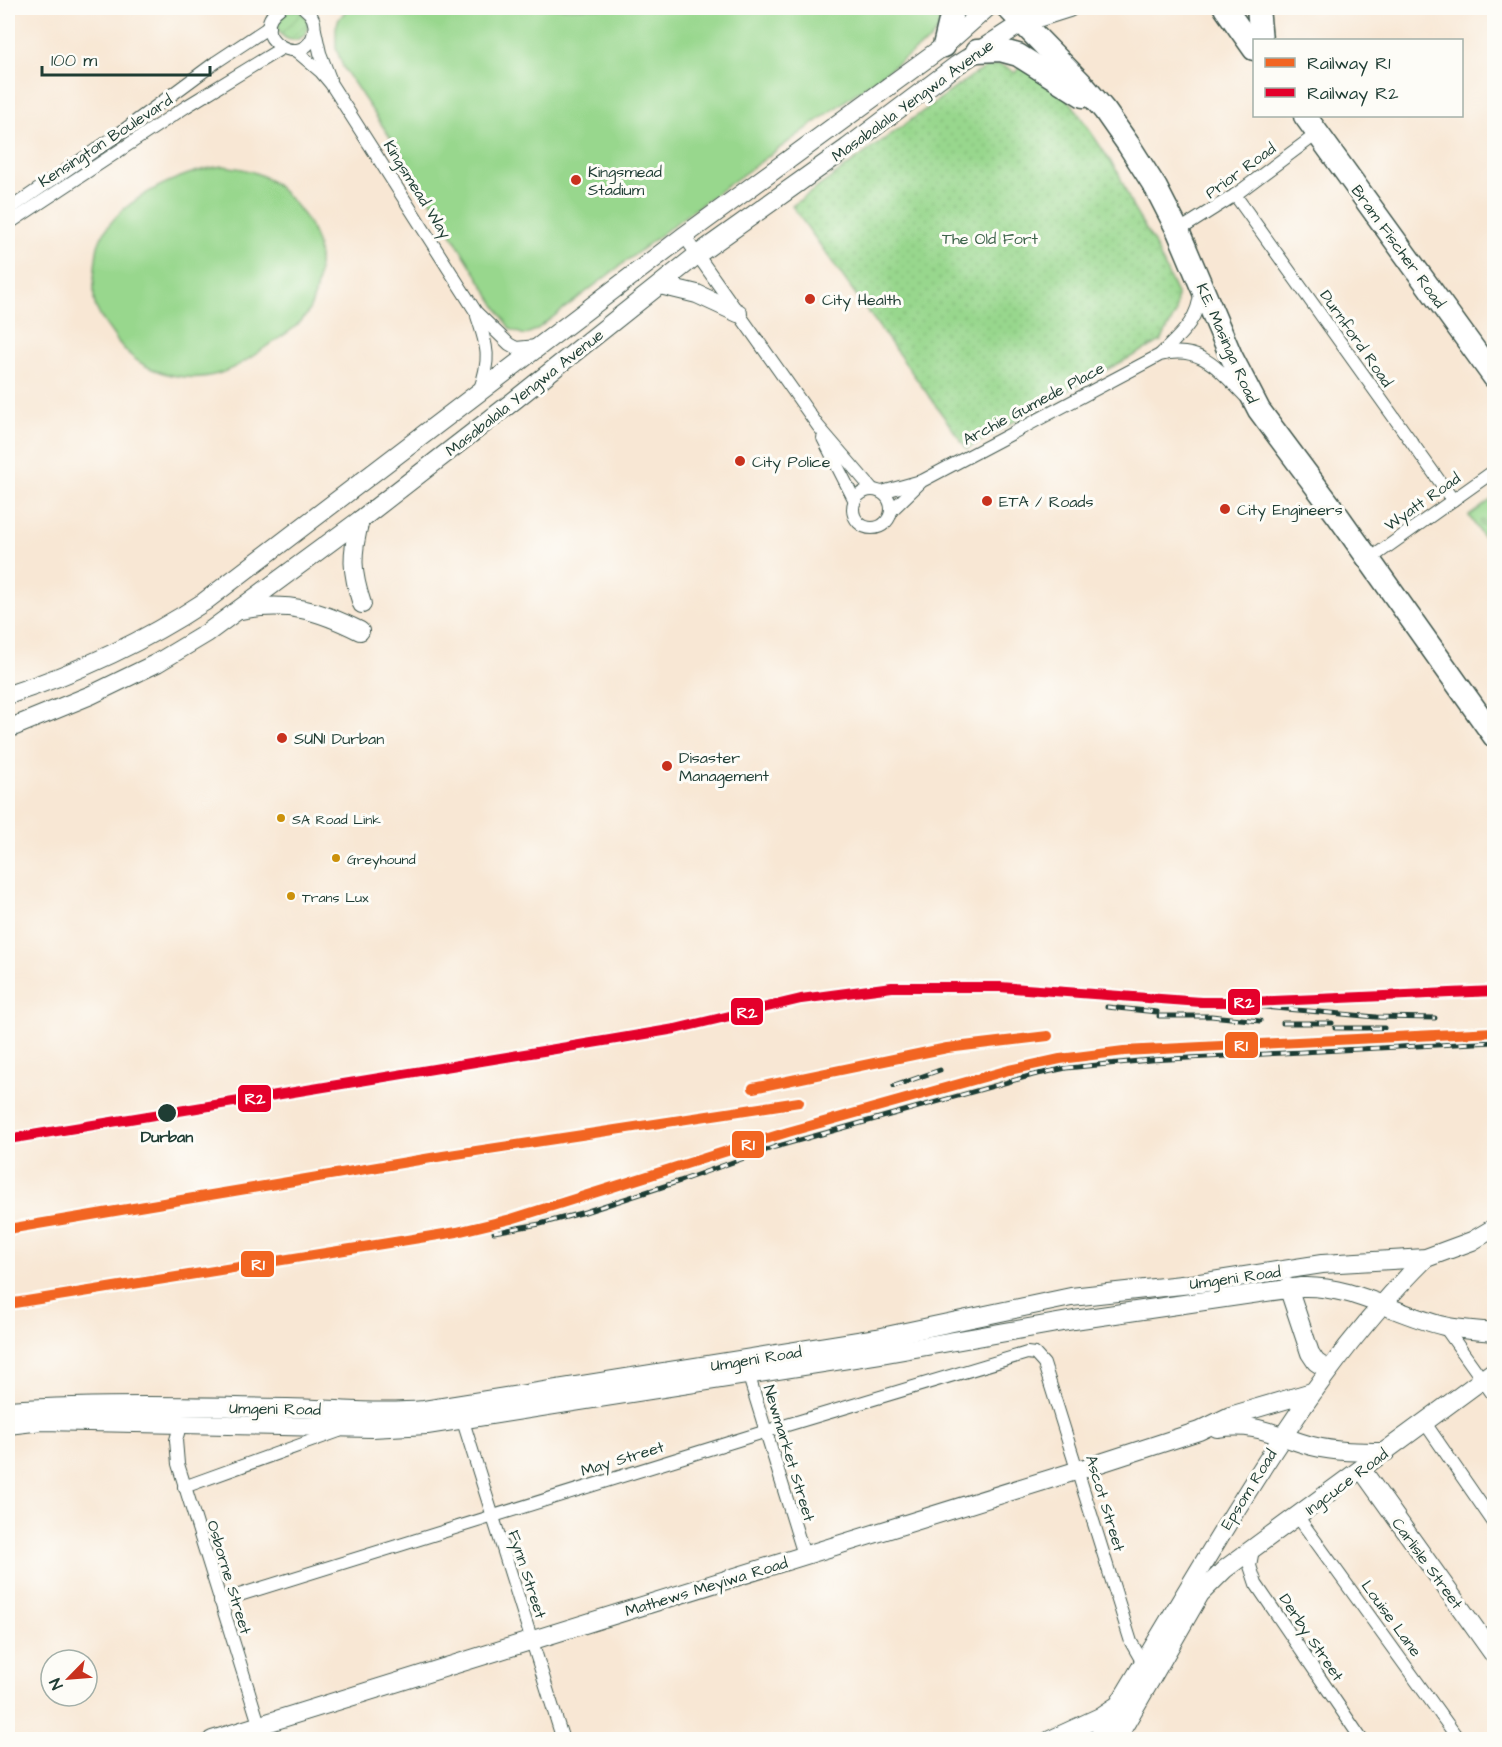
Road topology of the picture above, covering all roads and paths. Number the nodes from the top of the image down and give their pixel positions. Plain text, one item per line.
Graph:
1 (304, 8) edge
2 (953, 8) edge
3 (987, 8) edge
4 (1069, 8) edge
5 (1225, 8) edge
6 (1258, 8) edge
7 (272, 15) edge
8 (1015, 15) edge
9 (315, 29) junction
10 (1261, 39) edge
11 (944, 46) junction
12 (282, 48) junction
13 (1253, 48) edge
14 (295, 50) junction
15 (977, 51) junction
16 (331, 84) junction
17 (1100, 105) junction
18 (1311, 124) edge
19 (1235, 195) junction
20 (8, 210) edge
21 (8, 224) edge
22 (1179, 231) junction
23 (684, 236) junction
24 (697, 255) junction
25 (1200, 281) junction
26 (660, 285) junction
27 (476, 312) junction
28 (738, 313) junction
29 (541, 346) junction
30 (1160, 355) junction
31 (1494, 377) edge
32 (479, 393) junction
33 (1259, 410) junction
34 (818, 426) junction
35 (1494, 471) edge
36 (922, 481) junction
37 (877, 491) junction
38 (1453, 500) junction
39 (855, 501) junction
40 (892, 510) junction
41 (360, 520) junction
42 (1370, 559) junction
43 (362, 604) dead end
44 (236, 611) junction
45 (360, 631) dead end
46 (12, 690) edge
47 (12, 730) edge
48 (1494, 736) edge
49 (1494, 1228) edge
50 (1426, 1258) junction
51 (1288, 1287) junction
52 (1071, 1297) junction
53 (1383, 1304) junction
54 (1074, 1320) junction
55 (1444, 1326) junction
56 (1494, 1332) edge
57 (878, 1346) junction
58 (1035, 1354) joint
59 (746, 1367) junction
60 (1328, 1370) junction
61 (1488, 1376) edge
62 (1312, 1392) junction
63 (1494, 1396) edge
64 (8, 1410) edge
65 (462, 1418) junction
66 (182, 1423) junction
67 (1425, 1423) junction
68 (8, 1425) edge
69 (352, 1427) junction
70 (767, 1431) junction
71 (1199, 1431) junction
72 (1282, 1435) junction
73 (1386, 1452) junction
74 (1078, 1470) junction
75 (1362, 1470) junction
76 (184, 1487) junction
77 (492, 1516) junction
78 (1298, 1517) junction
79 (1494, 1523) edge
80 (1253, 1549) junction
81 (804, 1555) junction
82 (220, 1601) junction
83 (532, 1639) junction
84 (1494, 1655) edge
85 (1143, 1664) junction
86 (1118, 1705) junction
87 (262, 1732) edge
88 (212, 1740) edge
89 (563, 1740) edge
90 (1050, 1740) edge
91 (1097, 1740) edge
92 (1116, 1740) edge
93 (1362, 1740) edge
94 (1459, 1740) edge

1 - 9 street, Kingsmead Way
2 - 11 highway
3 - 11 main road, Masabalala Yengwa Avenue
4 - 8 main road, Masabalala Yengwa Avenue
5 - 13 highway
6 - 10 highway
7 - 12 street
7 - 20 street, Kensington Boulevard
8 - 15 main road, Masabalala Yengwa Avenue
8 - 17 highway, K.E. Masinga Road
9 - 14 street
9 - 16 street, Kingsmead Way
11 - 23 main road, Masabalala Yengwa Avenue
12 - 14 street
12 - 21 street, Kensington Boulevard
14 - 16 street, Kingsmead Way
15 - 17 highway
15 - 24 main road, Masabalala Yengwa Avenue
16 - 27 street, Kingsmead Way
17 - 22 highway, K.E. Masinga Road
18 - 19 street, Prior Road
18 - 31 highway, Bram Fischer Road
19 - 22 street, Prior Road
19 - 38 street, Durnford Road
22 - 25 highway, K.E. Masinga Road
23 - 24 street
23 - 29 main road, Masabalala Yengwa Avenue
24 - 26 main road, Masabalala Yengwa Avenue
24 - 28 street
25 - 30 street, Archie Gumede Place
25 - 33 highway, K.E. Masinga Road
26 - 28 main road
26 - 41 main road, Masabalala Yengwa Avenue
27 - 29 street, Kingsmead Way
27 - 32 street, Kingsmead Way
28 - 34 street
29 - 32 main road, Masabalala Yengwa Avenue
30 - 33 street, Archie Gumede Place
30 - 36 street, Archie Gumede Place
32 - 46 main road, Masabalala Yengwa Avenue
33 - 42 highway, K.E. Masinga Road
34 - 37 street
34 - 39 street
35 - 38 street, Wyatt Road
36 - 37 street, Archie Gumede Place
36 - 40 street, Archie Gumede Place
37 - 39 street
37 - 40 street
38 - 42 street, Wyatt Road
39 - 40 street
41 - 43 main road
41 - 44 main road, Masabalala Yengwa Avenue
42 - 48 highway, K.E. Masinga Road
44 - 45 main road
44 - 47 main road, Masabalala Yengwa Avenue
49 - 50 main road, Umgeni Road
50 - 52 main road, Umgeni Road
50 - 53 main road, Epsom Road
51 - 53 main road, Umgeni Road
51 - 54 main road, Umgeni Road
51 - 60 main road
52 - 54 main road
52 - 57 main road, Umgeni Road
53 - 55 main road, Umgeni Road
53 - 60 main road, Epsom Road
54 - 57 main road, Umgeni Road
55 - 56 main road, Umgeni Road
55 - 61 street
57 - 59 main road, Umgeni Road
58 - 70 street, May Street
58 - 74 street, Ascot Street
59 - 64 main road, Umgeni Road
59 - 65 main road, Umgeni Road
59 - 70 street, Newmarket Street
60 - 62 main road, Epsom Road
61 - 63 street
61 - 67 main road, Ingcuce Road
62 - 71 main road, Mathews Meyiwa Road
62 - 72 main road, Epsom Road
65 - 69 main road, Umgeni Road
65 - 77 street, Fynn Street
66 - 68 main road, Umgeni Road
66 - 69 main road, Umgeni Road
66 - 76 street, Osborne Street
67 - 73 main road, Ingcuce Road
67 - 79 street
69 - 76 street
70 - 77 street, May Street
70 - 81 street, Newmarket Street
71 - 72 main road, Mathews Meyiwa Road
71 - 74 main road, Mathews Meyiwa Road
72 - 73 main road, Mathews Meyiwa Road
72 - 85 main road, Epsom Road
73 - 75 main road, Ingcuce Road
74 - 81 main road, Mathews Meyiwa Road
74 - 85 street, Ascot Street
75 - 78 main road, Ingcuce Road
75 - 84 main road, Carlisle Street
76 - 82 street, Osborne Street
77 - 82 street, May Street
77 - 83 street, Fynn Street
78 - 80 main road, Ingcuce Road
78 - 94 street, Louise Lane
80 - 92 main road, Ingcuce Road
80 - 93 street, Derby Street
81 - 83 main road, Mathews Meyiwa Road
82 - 87 street, Osborne Street
83 - 87 main road, Mathews Meyiwa Road
83 - 89 street, Fynn Street
85 - 86 main road, Epsom Road
86 - 90 main road
86 - 91 main road, Epsom Road
87 - 88 main road, Mathews Meyiwa Road

